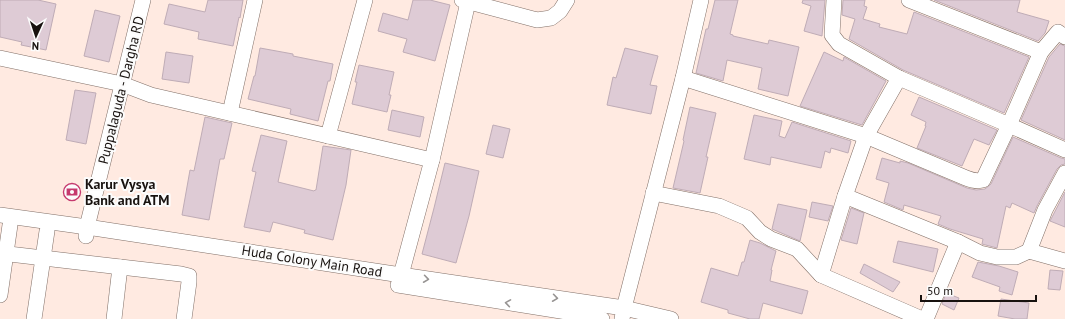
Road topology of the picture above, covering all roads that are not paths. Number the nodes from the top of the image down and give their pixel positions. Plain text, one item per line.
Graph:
1 (143, 0) edge
2 (255, 0) edge
3 (365, 0) edge
4 (567, 0) edge
5 (701, 0) edge
6 (834, 0) edge
7 (909, 0) edge
8 (465, 1) edge
9 (1065, 37) edge
10 (1041, 52) junction
11 (0, 58) edge
12 (683, 78) junction
13 (899, 78) junction
14 (122, 84) junction
15 (230, 113) junction
16 (1009, 125) junction
17 (328, 136) junction
18 (866, 136) junction
19 (1065, 150) edge
20 (432, 160) junction
21 (1065, 173) edge
22 (654, 193) junction
23 (845, 196) junction
24 (0, 215) edge
25 (5, 225) edge
26 (47, 231) junction
27 (86, 231) junction
28 (958, 242) junction
29 (1029, 251) junction
30 (3, 253) edge
31 (43, 258) junction
32 (1065, 261) edge
33 (120, 267) junction
34 (401, 275) junction
35 (821, 275) junction
36 (0, 295) edge
37 (623, 313) edge
38 (34, 319) edge
39 (114, 319) edge
40 (184, 319) edge
41 (602, 319) edge
42 (671, 319) edge
43 (922, 319) edge
44 (926, 319) edge

1 - 14 street, Puppalaguda - Dargha RD
2 - 15 street
3 - 17 street
4 - 8 street
5 - 12 street
6 - 13 street
7 - 10 street
8 - 20 street
9 - 10 street
10 - 16 street
11 - 14 street
12 - 18 street
12 - 22 street
13 - 16 street
13 - 18 street
14 - 15 street
14 - 27 street, Puppalaguda - Dargha RD
15 - 17 street
16 - 18 street
16 - 19 street
17 - 20 street
18 - 23 street
20 - 34 street
21 - 29 street
22 - 35 street
22 - 37 street
23 - 28 street
23 - 35 street
24 - 27 street, Huda Colony Main Road
25 - 26 street
25 - 30 street
26 - 27 street
26 - 31 street
27 - 34 street, Huda Colony Main Road
41 -> 27 street
28 - 29 street
28 - 44 street
29 - 32 street
30 - 31 street
30 - 36 street
31 - 33 street
31 - 38 street
33 - 39 street
33 - 40 street
34 -> 37 street, Huda Colony Main Road
35 - 43 street
37 - 42 street, Huda Colony Main Road

